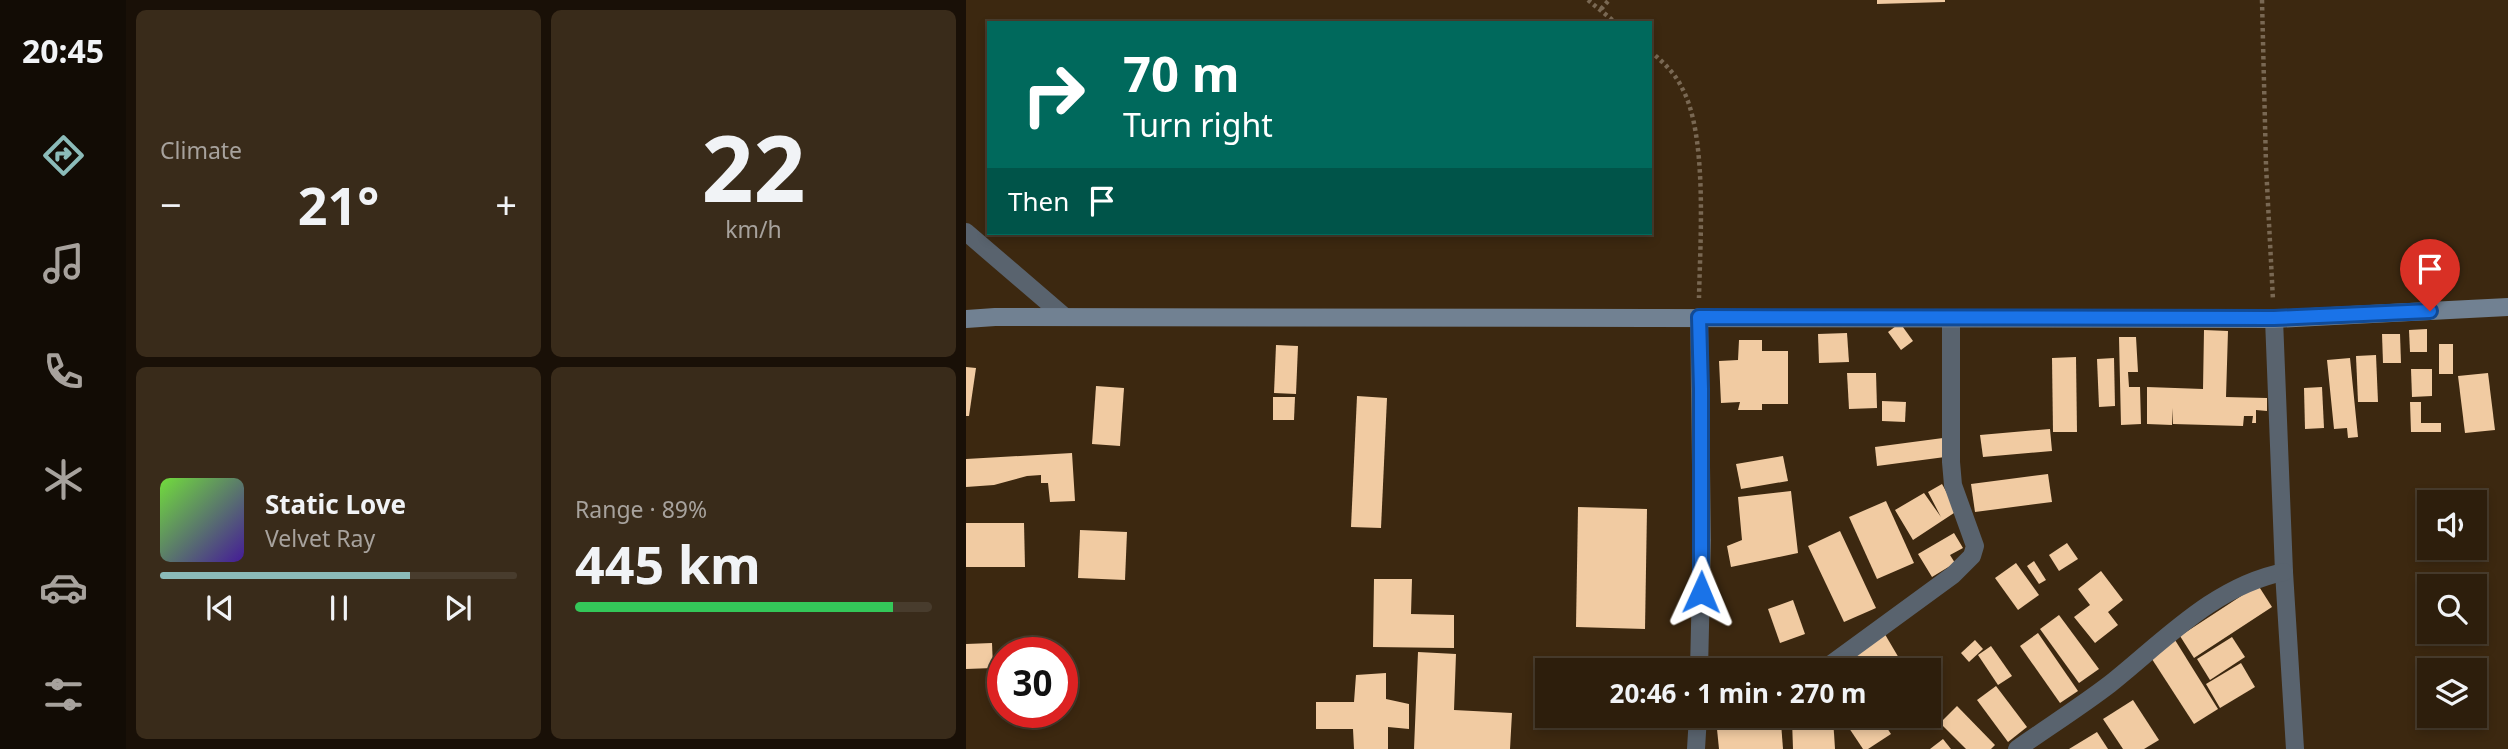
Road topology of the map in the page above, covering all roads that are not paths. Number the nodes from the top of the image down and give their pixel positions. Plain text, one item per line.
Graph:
1 (966, 232) edge
2 (2508, 307) edge
3 (1065, 317) junction
4 (1699, 317) junction
5 (2274, 318) junction
6 (966, 319) edge
7 (1951, 319) junction
8 (2284, 572) junction
9 (1699, 658) edge
10 (1840, 658) edge
11 (1697, 728) edge
12 (1696, 749) edge
13 (2017, 749) edge
14 (2295, 749) edge

1 - 3 street
2 - 5 street
3 - 4 street
3 - 6 street
4 - 7 street
4 - 9 street
5 - 7 street
5 - 8 street
7 - 10 street
8 - 13 street
8 - 14 street
11 - 12 street

